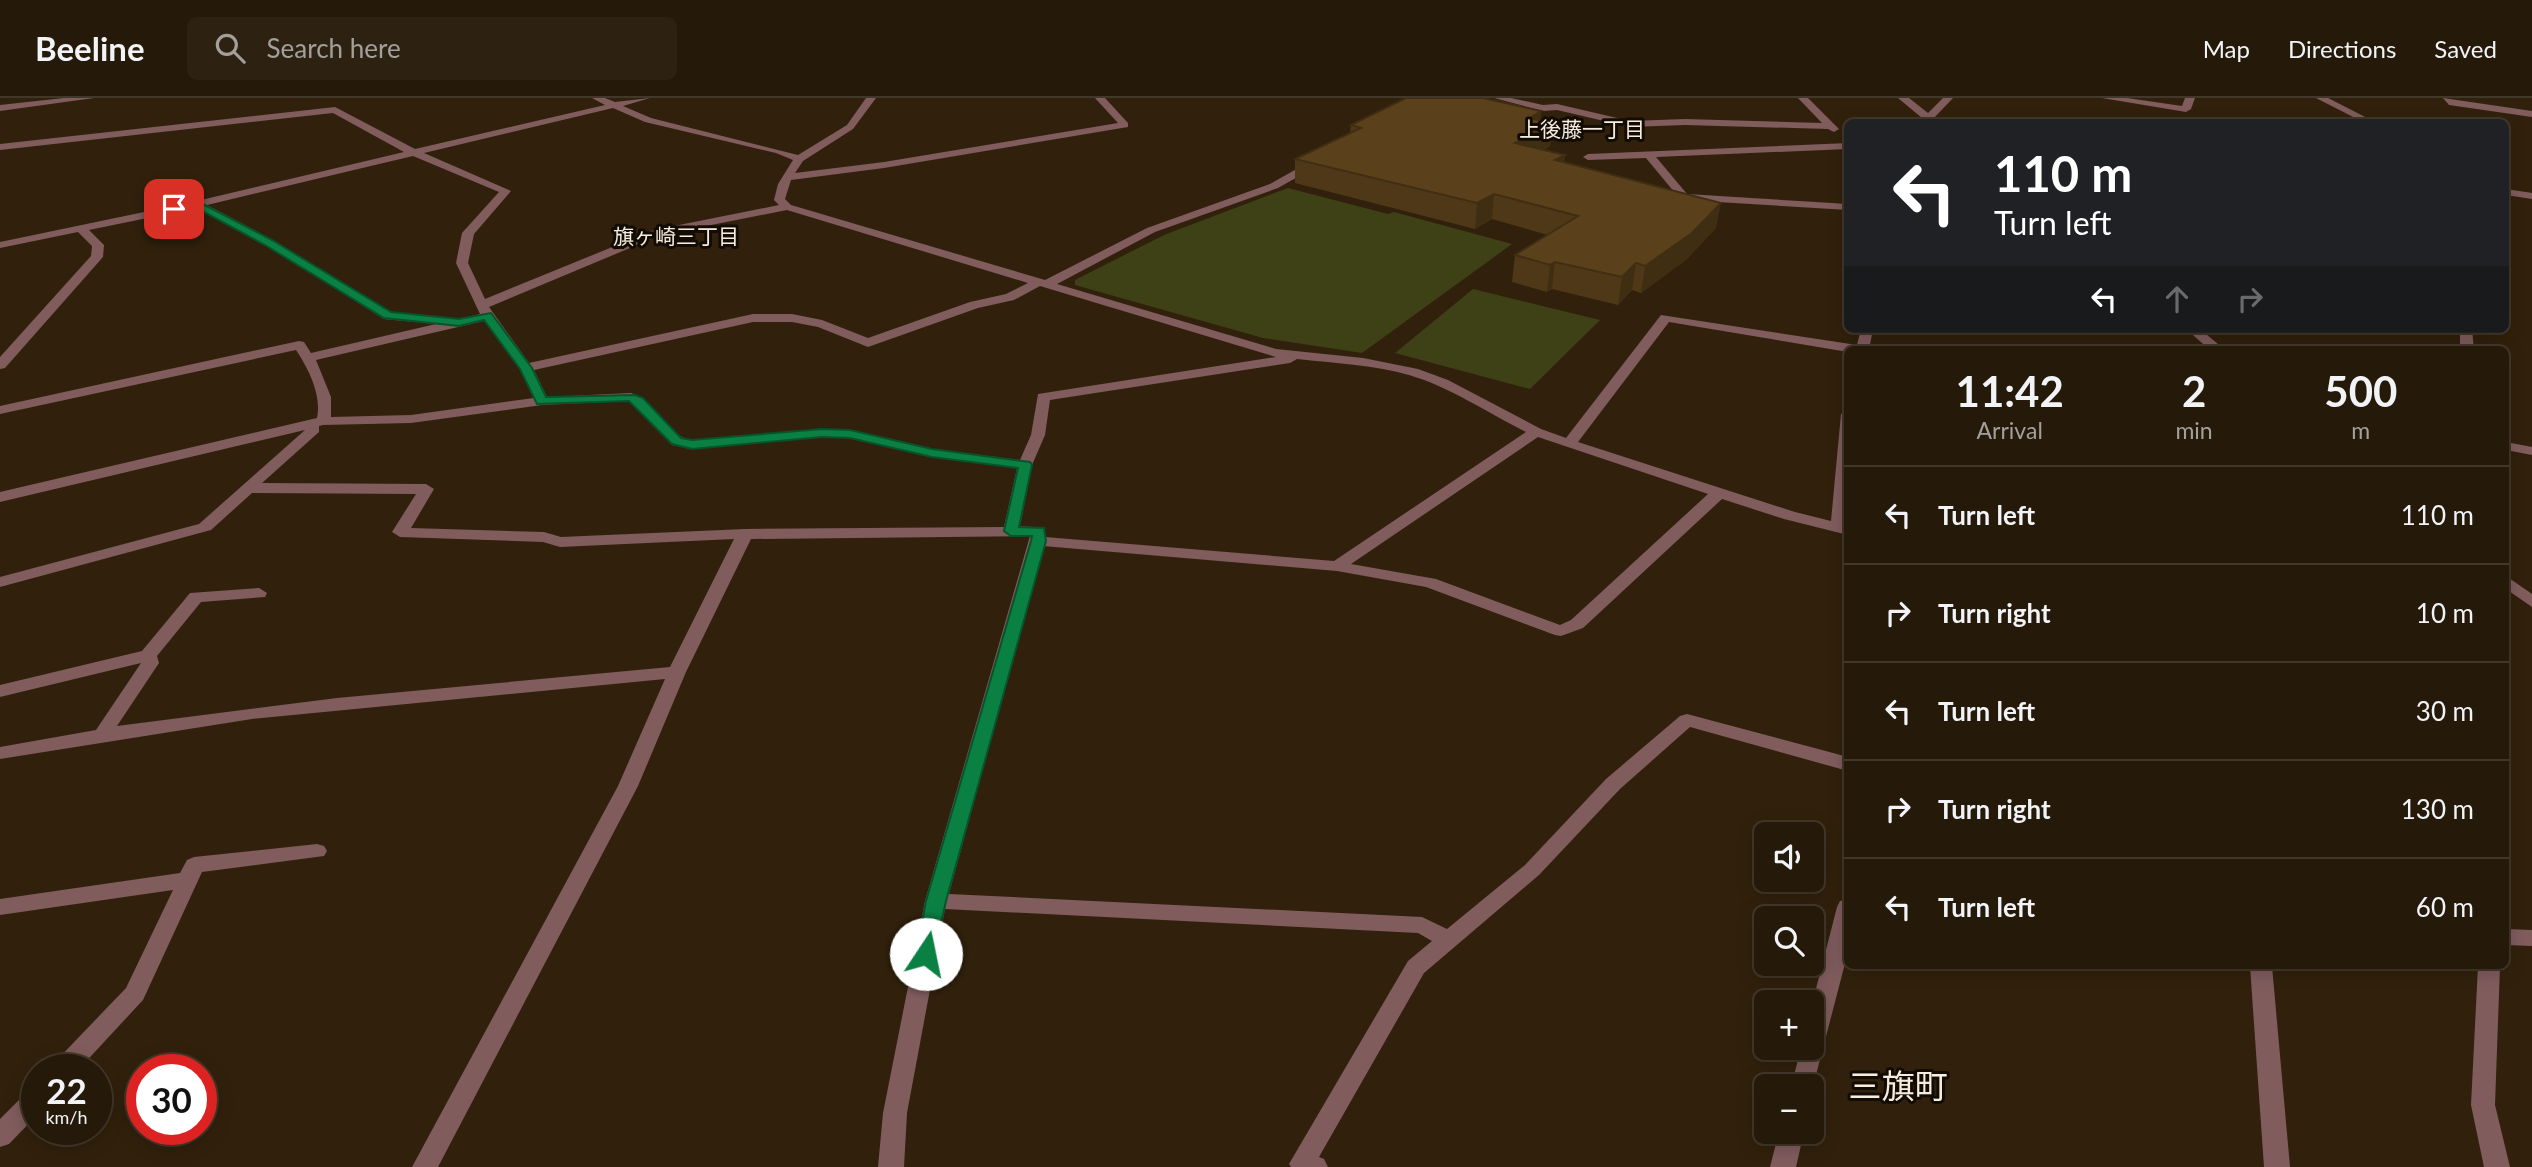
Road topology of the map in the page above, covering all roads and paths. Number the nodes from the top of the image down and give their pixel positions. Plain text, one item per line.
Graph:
1 (89, 98) edge
2 (326, 98) edge
3 (645, 98) edge
4 (872, 98) edge
5 (1100, 98) edge
6 (1499, 98) edge
7 (1571, 98) edge
8 (1803, 98) edge
9 (1903, 98) edge
10 (1948, 98) edge
11 (2107, 98) edge
12 (2190, 98) edge
13 (2321, 98) edge
14 (2448, 98) edge
15 (602, 101) edge
16 (1557, 107) junction
17 (0, 108) edge
18 (335, 110) junction
19 (2532, 114) edge
20 (1926, 119) edge
21 (1930, 119) edge
22 (2364, 119) edge
23 (1832, 127) junction
24 (1844, 142) edge
25 (1844, 146) edge
26 (0, 147) edge
27 (411, 152) junction
28 (1648, 154) junction
29 (1588, 157) dead end
30 (799, 159) junction
31 (1321, 160) edge
32 (788, 177) junction
33 (2509, 193) edge
34 (2532, 197) edge
35 (197, 204) junction
36 (787, 207) junction
37 (1844, 207) edge
38 (81, 229) junction
39 (0, 246) edge
40 (1042, 284) junction
41 (484, 311) junction
42 (459, 322) junction
43 (2197, 333) edge
44 (2213, 346) edge
45 (1844, 347) edge
46 (1296, 356) junction
47 (308, 358) junction
48 (0, 365) edge
49 (526, 368) junction
50 (542, 401) junction
51 (0, 410) edge
52 (317, 422) junction
53 (1536, 432) junction
54 (1569, 444) junction
55 (2509, 447) edge
56 (2532, 451) edge
57 (1026, 465) junction
58 (248, 488) junction
59 (1718, 494) junction
60 (0, 497) edge
61 (1844, 506) edge
62 (1843, 529) edge
63 (1011, 531) junction
64 (745, 534) junction
65 (1038, 541) junction
66 (1337, 566) junction
67 (0, 582) edge
68 (2509, 583) edge
69 (259, 593) dead end
70 (2509, 596) edge
71 (2529, 599) edge
72 (148, 655) junction
73 (677, 672) junction
74 (0, 691) edge
75 (103, 733) junction
76 (0, 753) edge
77 (1844, 763) edge
78 (317, 851) dead end
79 (188, 880) junction
80 (936, 901) junction
81 (0, 907) edge
82 (1844, 923) edge
83 (2509, 937) edge
84 (2532, 938) edge
85 (1448, 940) junction
86 (2261, 969) edge
87 (2489, 969) edge
88 (78, 1054) edge
89 (1806, 1074) edge
90 (21, 1114) edge
91 (0, 1136) edge
92 (1789, 1144) edge
93 (425, 1167) edge
94 (891, 1167) edge
95 (1315, 1167) edge
96 (1783, 1167) edge
97 (2277, 1167) edge
98 (2497, 1167) edge

1 - 17 street
2 - 18 street
3 - 15 street
4 - 30 street
5 - 32 street
6 - 16 street
7 - 16 street
8 - 23 street
9 - 20 street
10 - 21 street
11 - 12 street
13 - 22 street
14 - 19 street
15 - 27 street
15 - 30 street
16 - 23 street
18 - 26 street
18 - 27 street
23 - 24 street
25 - 28 street
27 - 35 street
27 - 41 street
28 - 29 street
28 - 37 street
30 - 32 street
31 - 40 street
32 - 36 street
33 - 34 street
35 - 38 street
35 - 42 street
36 - 40 street
36 - 41 street
38 - 39 street
38 - 48 street
40 - 46 street
40 - 49 street
41 - 42 street
41 - 49 street
42 - 47 street
43 - 44 street
45 - 54 street
46 - 53 street
46 - 57 street
47 - 51 street
47 - 52 street
49 - 50 street
50 - 52 street
50 - 57 street
52 - 58 street
52 - 60 street
53 - 54 street
53 - 66 street
54 - 59 street
55 - 56 street
57 - 63 street
58 - 64 street
58 - 67 street
59 - 62 street
59 - 66 street
61 - 62 street
63 - 64 street
63 - 65 street
64 - 73 street
65 - 66 street
65 - 80 street
68 - 71 street
69 - 72 street
70 - 71 street
72 - 74 street
72 - 75 street
73 - 75 street
73 - 93 street
75 - 76 street
77 - 85 street
78 - 79 street
79 - 81 street
79 - 88 street
80 - 85 street
80 - 94 street
82 - 89 street
83 - 84 street
85 - 95 street
86 - 97 street
87 - 98 street
90 - 91 street
92 - 96 street

